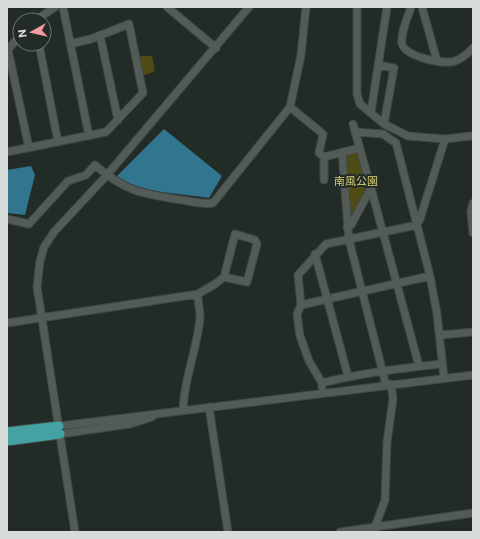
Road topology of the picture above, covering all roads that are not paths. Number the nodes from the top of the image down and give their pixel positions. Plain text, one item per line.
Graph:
1 (63, 7) edge
2 (167, 7) edge
3 (249, 7) edge
4 (306, 7) edge
5 (357, 7) edge
6 (387, 7) edge
7 (410, 7) edge
8 (422, 7) edge
9 (100, 35) junction
10 (70, 44) junction
11 (216, 48) junction
12 (473, 48) edge
13 (8, 51) edge
14 (40, 52) edge
15 (437, 61) junction
16 (378, 65) junction
17 (290, 107) junction
18 (371, 112) junction
19 (118, 120) junction
20 (354, 124) dead end
21 (384, 124) junction
22 (355, 132) junction
23 (89, 136) junction
24 (472, 136) edge
25 (445, 139) junction
26 (58, 142) junction
27 (29, 148) junction
28 (359, 148) junction
29 (7, 152) edge
30 (342, 152) junction
31 (324, 157) junction
32 (107, 175) junction
33 (324, 180) dead end
34 (371, 188) junction
35 (473, 203) edge
36 (7, 219) edge
37 (417, 225) junction
38 (347, 227) junction
39 (383, 232) junction
40 (473, 233) edge
41 (349, 240) junction
42 (316, 254) junction
43 (430, 276) junction
44 (224, 277) junction
45 (396, 283) junction
46 (361, 291) junction
47 (198, 294) junction
48 (328, 298) junction
49 (301, 304) junction
50 (41, 317) junction
51 (7, 322) edge
52 (473, 332) edge
53 (440, 335) junction
54 (442, 364) junction
55 (419, 366) junction
56 (383, 370) junction
57 (473, 375) edge
58 (348, 376) junction
59 (444, 378) junction
60 (322, 383) junction
61 (389, 384) junction
62 (323, 393) junction
63 (209, 407) junction
64 (180, 410) junction
65 (59, 430) junction
66 (7, 432) edge
67 (7, 441) edge
68 (473, 513) edge
69 (375, 529) edge
70 (75, 532) edge
71 (228, 532) edge
72 (340, 532) edge

1 - 10 street
2 - 11 street
3 - 11 street
4 - 17 street
5 - 18 street
6 - 16 street
7 - 15 street
8 - 15 street
9 - 10 street
9 - 19 street
9 - 19 street
10 - 23 street
11 - 32 street
12 - 15 street
13 - 27 street
14 - 26 street
16 - 18 street
16 - 21 street
17 - 31 street
17 - 32 street
18 - 21 street
19 - 23 street
20 - 22 street
21 - 25 street
22 - 28 street
22 - 37 street
23 - 26 street
24 - 25 street
25 - 37 street
26 - 27 street
27 - 29 street
28 - 30 street
28 - 34 street
30 - 31 street
30 - 38 street
31 - 33 street
32 - 36 street
32 - 50 street
34 - 38 street
34 - 39 street
35 - 40 street
37 - 39 street
37 - 43 street
38 - 41 street
39 - 41 street
39 - 45 street
41 - 42 street
41 - 46 street
42 - 48 street
42 - 49 street
43 - 45 street
43 - 53 street
44 - 44 street
44 - 47 street
45 - 46 street
45 - 55 street
46 - 48 street
46 - 56 street
47 - 50 street
47 - 64 street
48 - 49 street
48 - 58 street
49 - 60 street
50 - 51 street
50 - 65 street
52 - 53 street
53 - 54 street
54 - 55 street
54 - 59 street
55 - 56 street
56 - 58 street
56 - 61 street
57 - 59 street
58 - 60 street
59 - 61 street
60 - 62 street
61 - 62 street
61 - 69 street
62 - 63 street
63 - 64 street
63 - 71 street
64 - 65 street
65 - 66 main road
65 - 67 main road
65 - 70 street
68 - 69 street
69 - 72 street

